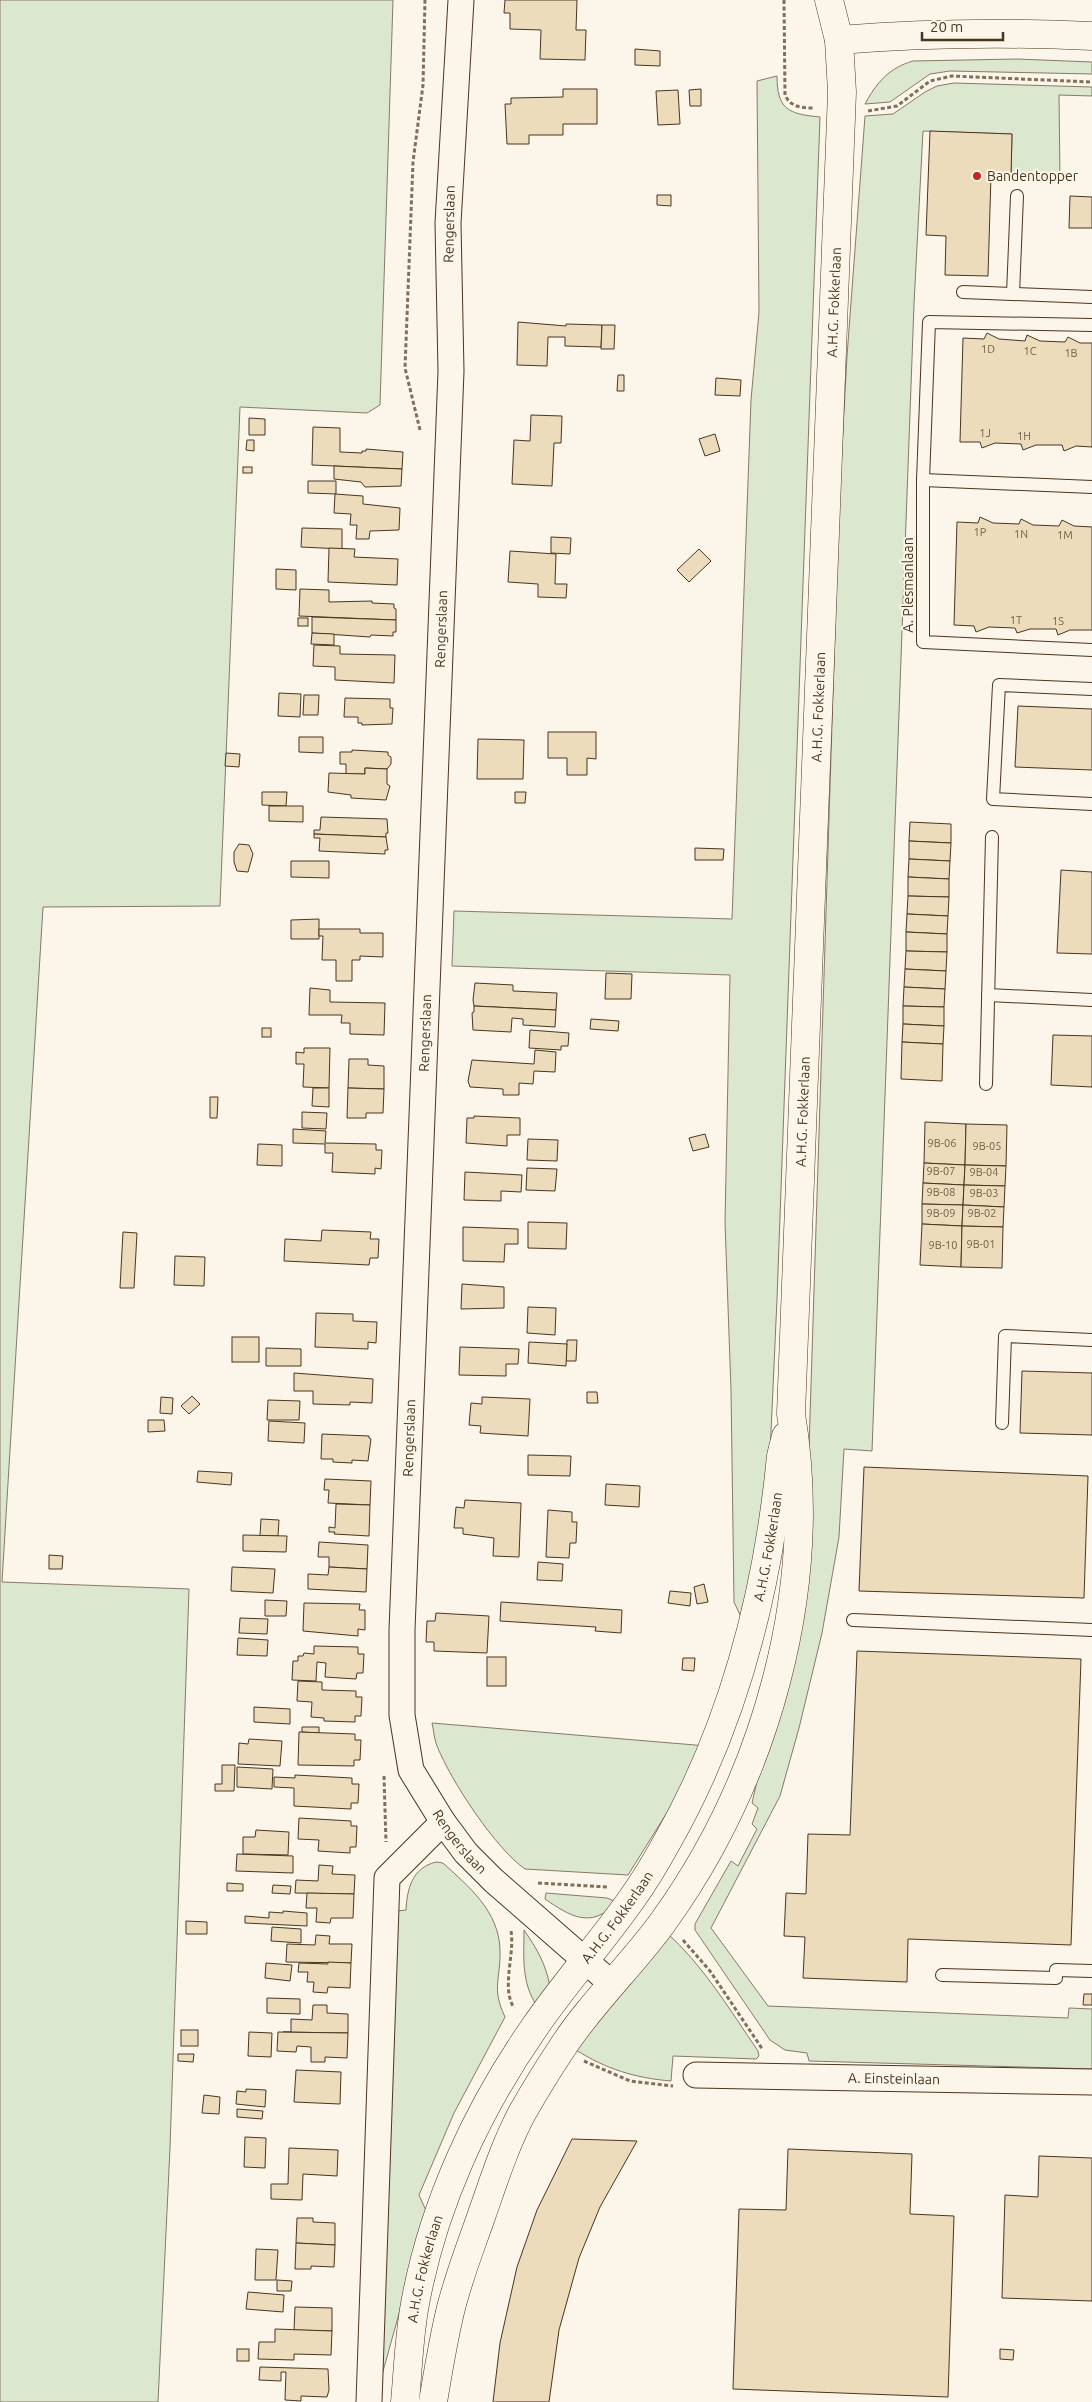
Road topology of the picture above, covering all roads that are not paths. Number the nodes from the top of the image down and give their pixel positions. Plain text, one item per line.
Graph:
1 (461, 0) edge
2 (830, 0) edge
3 (1092, 36) edge
4 (839, 40) junction
5 (1017, 196) dead end
6 (963, 292) dead end
7 (1013, 294) junction
8 (1092, 297) edge
9 (1092, 326) edge
10 (924, 480) junction
11 (1092, 487) edge
12 (1092, 650) edge
13 (1092, 689) edge
14 (1092, 804) edge
15 (992, 837) dead end
16 (988, 996) junction
17 (1092, 1000) edge
18 (986, 1084) dead end
19 (1092, 1340) edge
20 (791, 1414) junction
21 (1002, 1423) dead end
22 (853, 1620) dead end
23 (1092, 1630) edge
24 (443, 1822) junction
25 (585, 1959) junction
26 (1092, 1971) edge
27 (942, 1975) dead end
28 (612, 1984) junction
29 (696, 2075) dead end
30 (1092, 2082) edge
31 (369, 2402) edge
32 (405, 2402) edge
33 (433, 2402) edge

1 - 24 street, Rengerslaan
2 - 4 main road, A.H.G. Fokkerlaan
3 - 4 main road
4 - 20 main road, A.H.G. Fokkerlaan
5 - 7 lane
6 - 7 lane
7 - 8 lane
9 - 10 lane, A. Plesmanlaan
10 - 11 lane
10 - 12 lane, A. Plesmanlaan
13 - 14 lane
15 - 16 lane
16 - 17 lane
16 - 18 lane
19 - 21 lane
20 - 25 main road, A.H.G. Fokkerlaan
20 - 28 main road, A.H.G. Fokkerlaan
22 - 23 lane
24 - 25 street, Rengerslaan
24 - 31 street
25 - 28 street, Rengerslaan
25 - 32 main road, A.H.G. Fokkerlaan
26 - 27 lane
28 - 33 main road, A.H.G. Fokkerlaan
29 - 30 street, A. Einsteinlaan

